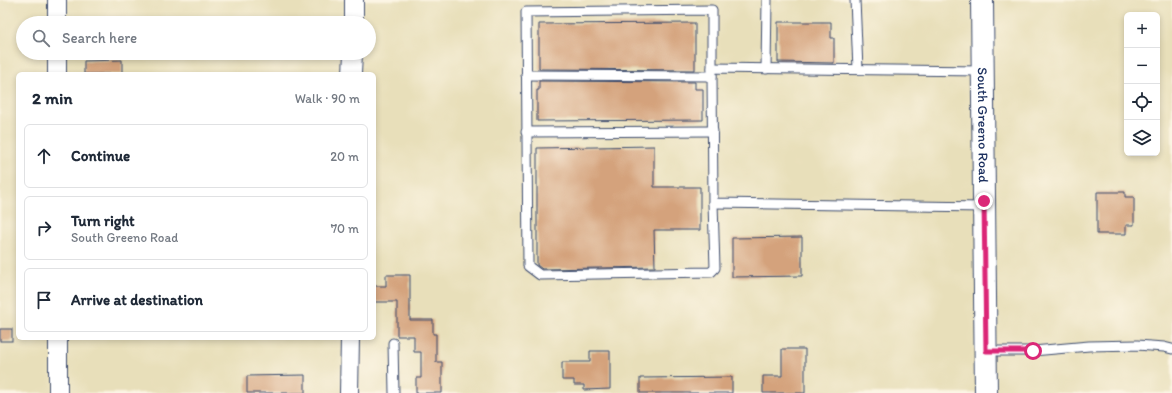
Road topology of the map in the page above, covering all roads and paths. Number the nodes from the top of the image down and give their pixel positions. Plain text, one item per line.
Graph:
1 (57, 0) edge
2 (354, 0) edge
3 (767, 0) edge
4 (855, 0) edge
5 (982, 0) edge
6 (57, 16) edge
7 (354, 16) edge
8 (57, 60) edge
9 (353, 60) edge
10 (766, 69) junction
11 (858, 70) junction
12 (983, 71) junction
13 (57, 72) edge
14 (352, 72) edge
15 (712, 72) junction
16 (526, 75) junction
17 (712, 131) junction
18 (526, 132) junction
19 (713, 203) junction
20 (984, 207) junction
21 (58, 340) edge
22 (350, 340) edge
23 (393, 342) dead end
24 (1172, 349) edge
25 (986, 351) junction
26 (58, 393) edge
27 (349, 393) edge
28 (394, 393) edge
29 (986, 393) edge

1 - 6 street
2 - 7 street
3 - 10 lane
4 - 11 lane
5 - 12 main road, South Greeno Road
8 - 13 street
9 - 14 street
10 - 11 lane
10 - 15 lane
11 - 12 lane
12 - 20 main road, South Greeno Road
15 - 16 lane
15 - 16 lane
15 - 17 lane
16 - 18 lane
17 - 18 lane
17 - 19 lane
18 - 19 lane
19 - 20 lane
20 - 25 main road, South Greeno Road
21 - 26 street
22 - 27 street
23 - 28 lane
24 - 25 lane
25 - 29 main road, South Greeno Road

